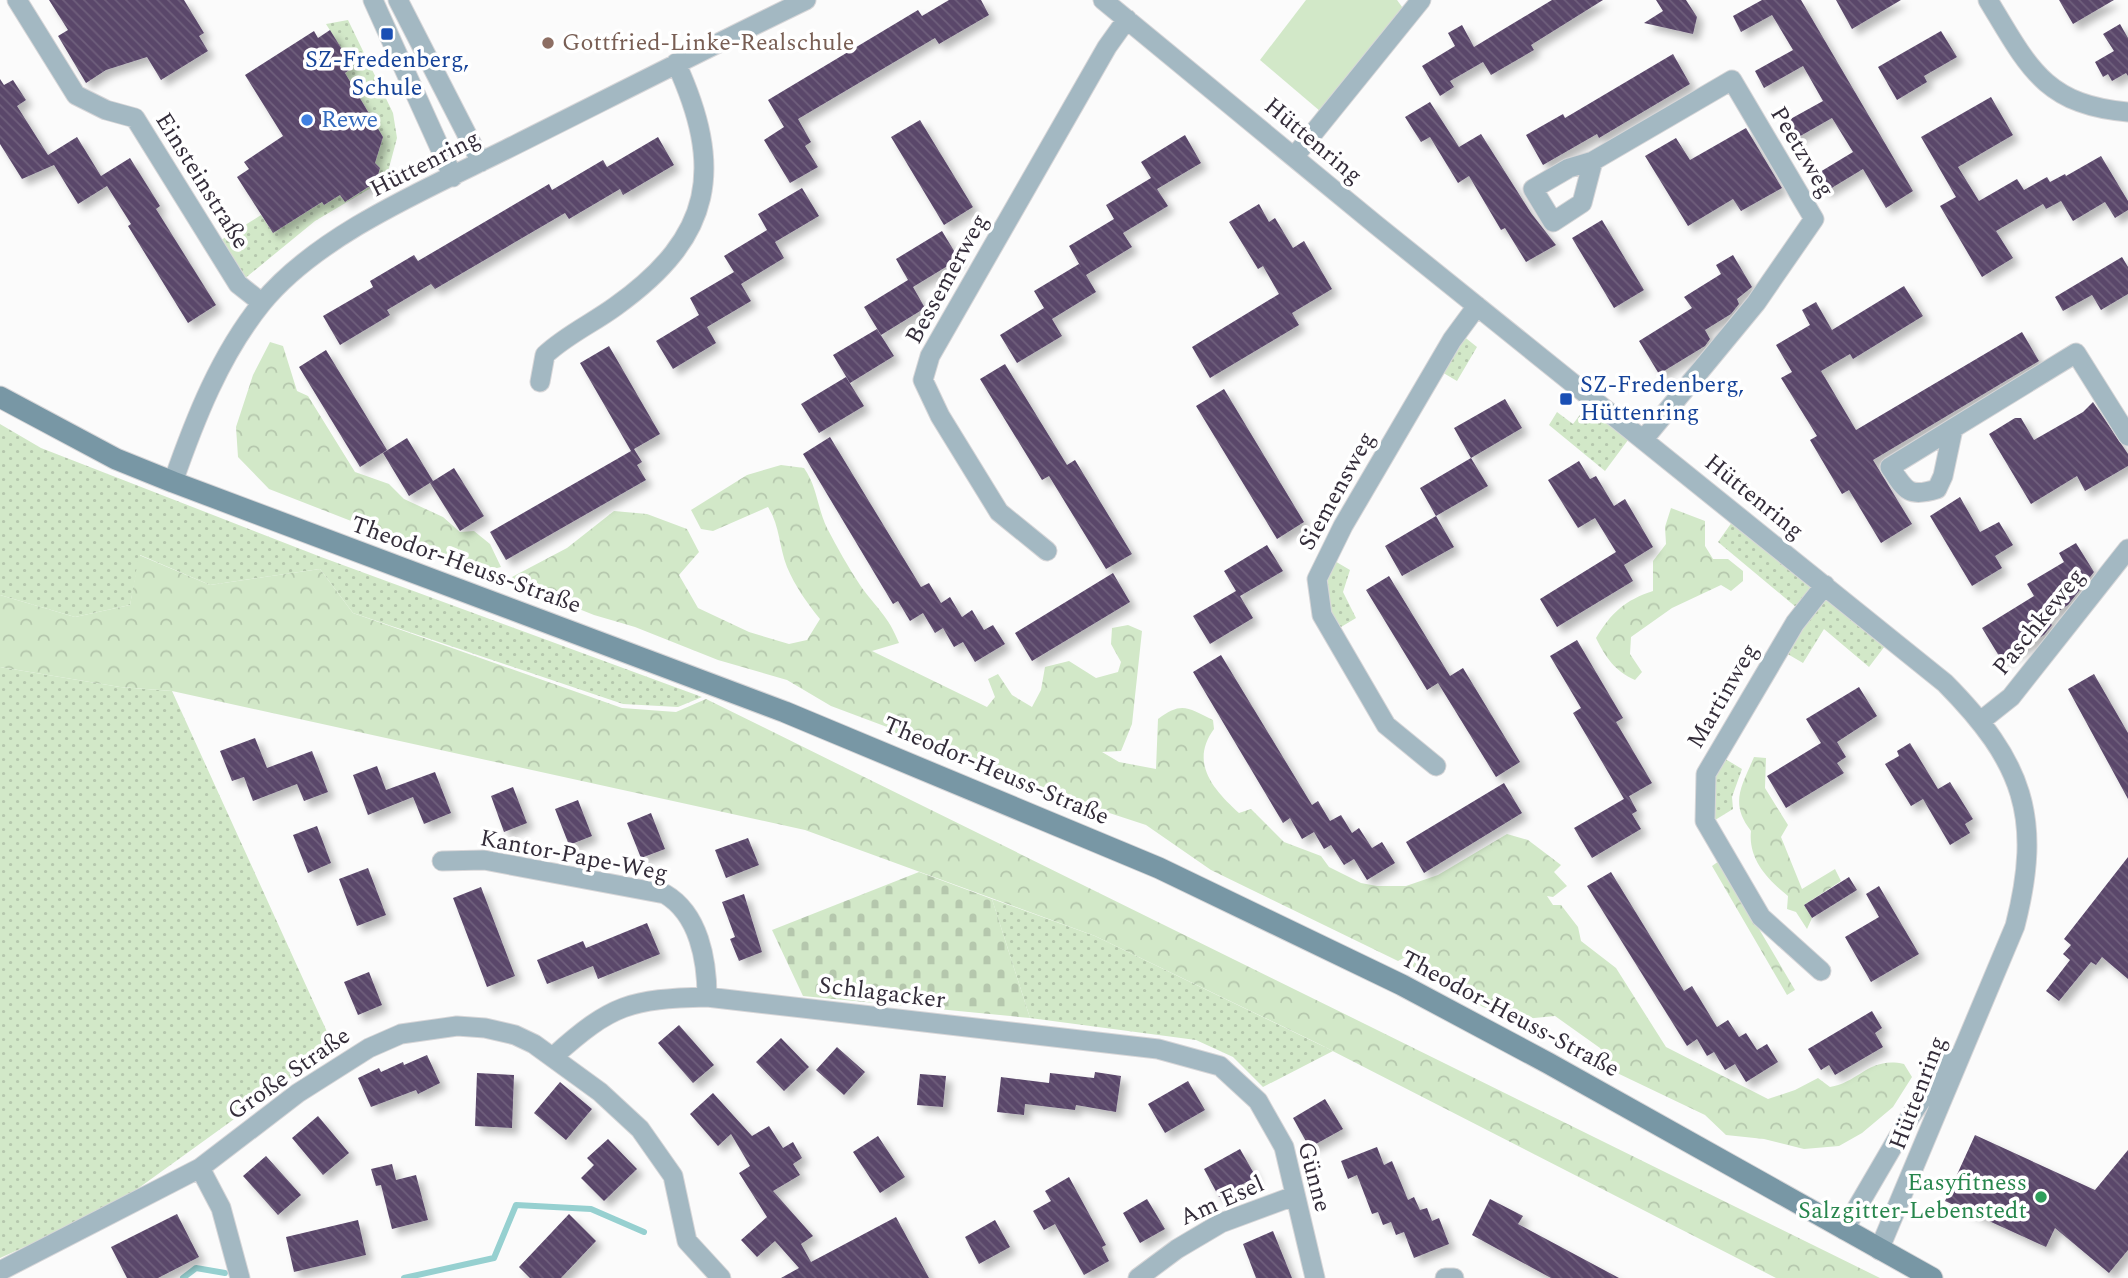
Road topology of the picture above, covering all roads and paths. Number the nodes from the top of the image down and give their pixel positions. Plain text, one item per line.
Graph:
1 (17, 0) edge
2 (373, 0) edge
3 (398, 0) edge
4 (806, 0) edge
5 (1103, 0) edge
6 (1421, 0) edge
7 (1988, 0) edge
8 (1127, 19) junction
9 (676, 63) junction
10 (2128, 112) edge
11 (1294, 157) junction
12 (1592, 161) dead end
13 (481, 162) junction
14 (453, 177) junction
15 (262, 303) junction
16 (1477, 306) junction
17 (540, 382) dead end
18 (0, 397) edge
19 (1953, 429) dead end
20 (2128, 436) edge
21 (1643, 440) junction
22 (173, 482) junction
23 (2128, 550) edge
24 (1047, 551) dead end
25 (1825, 585) junction
26 (1982, 720) junction
27 (1436, 766) dead end
28 (442, 861) dead end
29 (1821, 971) dead end
30 (707, 997) junction
31 (1969, 1031) junction
32 (554, 1056) junction
33 (1220, 1066) joint
34 (200, 1168) junction
35 (1294, 1196) junction
36 (1844, 1230) junction
37 (1879, 1250) junction
38 (0, 1271) edge
39 (240, 1278) edge
40 (721, 1278) edge
41 (1138, 1278) edge
42 (1315, 1278) edge
43 (1445, 1278) edge
44 (1454, 1278) edge
45 (1932, 1278) edge

1 - 15 street, Einsteinstraße
2 - 14 street
3 - 13 street
4 - 9 street, Hüttenring
5 - 8 street, Hüttenring
6 - 11 street
7 - 10 street
8 - 11 street, Hüttenring
8 - 24 street, Bessemerweg
9 - 13 street, Hüttenring
9 - 17 street
11 - 16 street, Hüttenring
12 - 21 street, Peetzweg
13 - 14 street, Hüttenring
14 - 15 street, Hüttenring
15 - 22 street, Hüttenring
16 - 21 street, Hüttenring
16 - 27 street, Siemensweg
18 - 22 street, Theodor-Heuss-Straße
19 - 20 street
21 - 25 street, Hüttenring
22 - 36 street, Theodor-Heuss-Straße
23 - 26 street, Paschkeweg
25 - 26 street, Hüttenring
25 - 29 street, Martinweg
26 - 31 street, Hüttenring
28 - 30 street, Kantor-Pape-Weg
30 - 32 street, Schlagacker
30 - 33 street, Schlagacker
31 - 36 street, Hüttenring
31 - 37 street, Hüttenring
32 - 34 street, Große Straße
32 - 40 street, Große Straße
33 - 35 street, Günne
34 - 38 street, Große Straße
34 - 39 street
35 - 41 street, Am Esel
35 - 42 street, Günne
36 - 37 street, Theodor-Heuss-Straße
37 - 45 street, Theodor-Heuss-Straße
43 - 44 street

